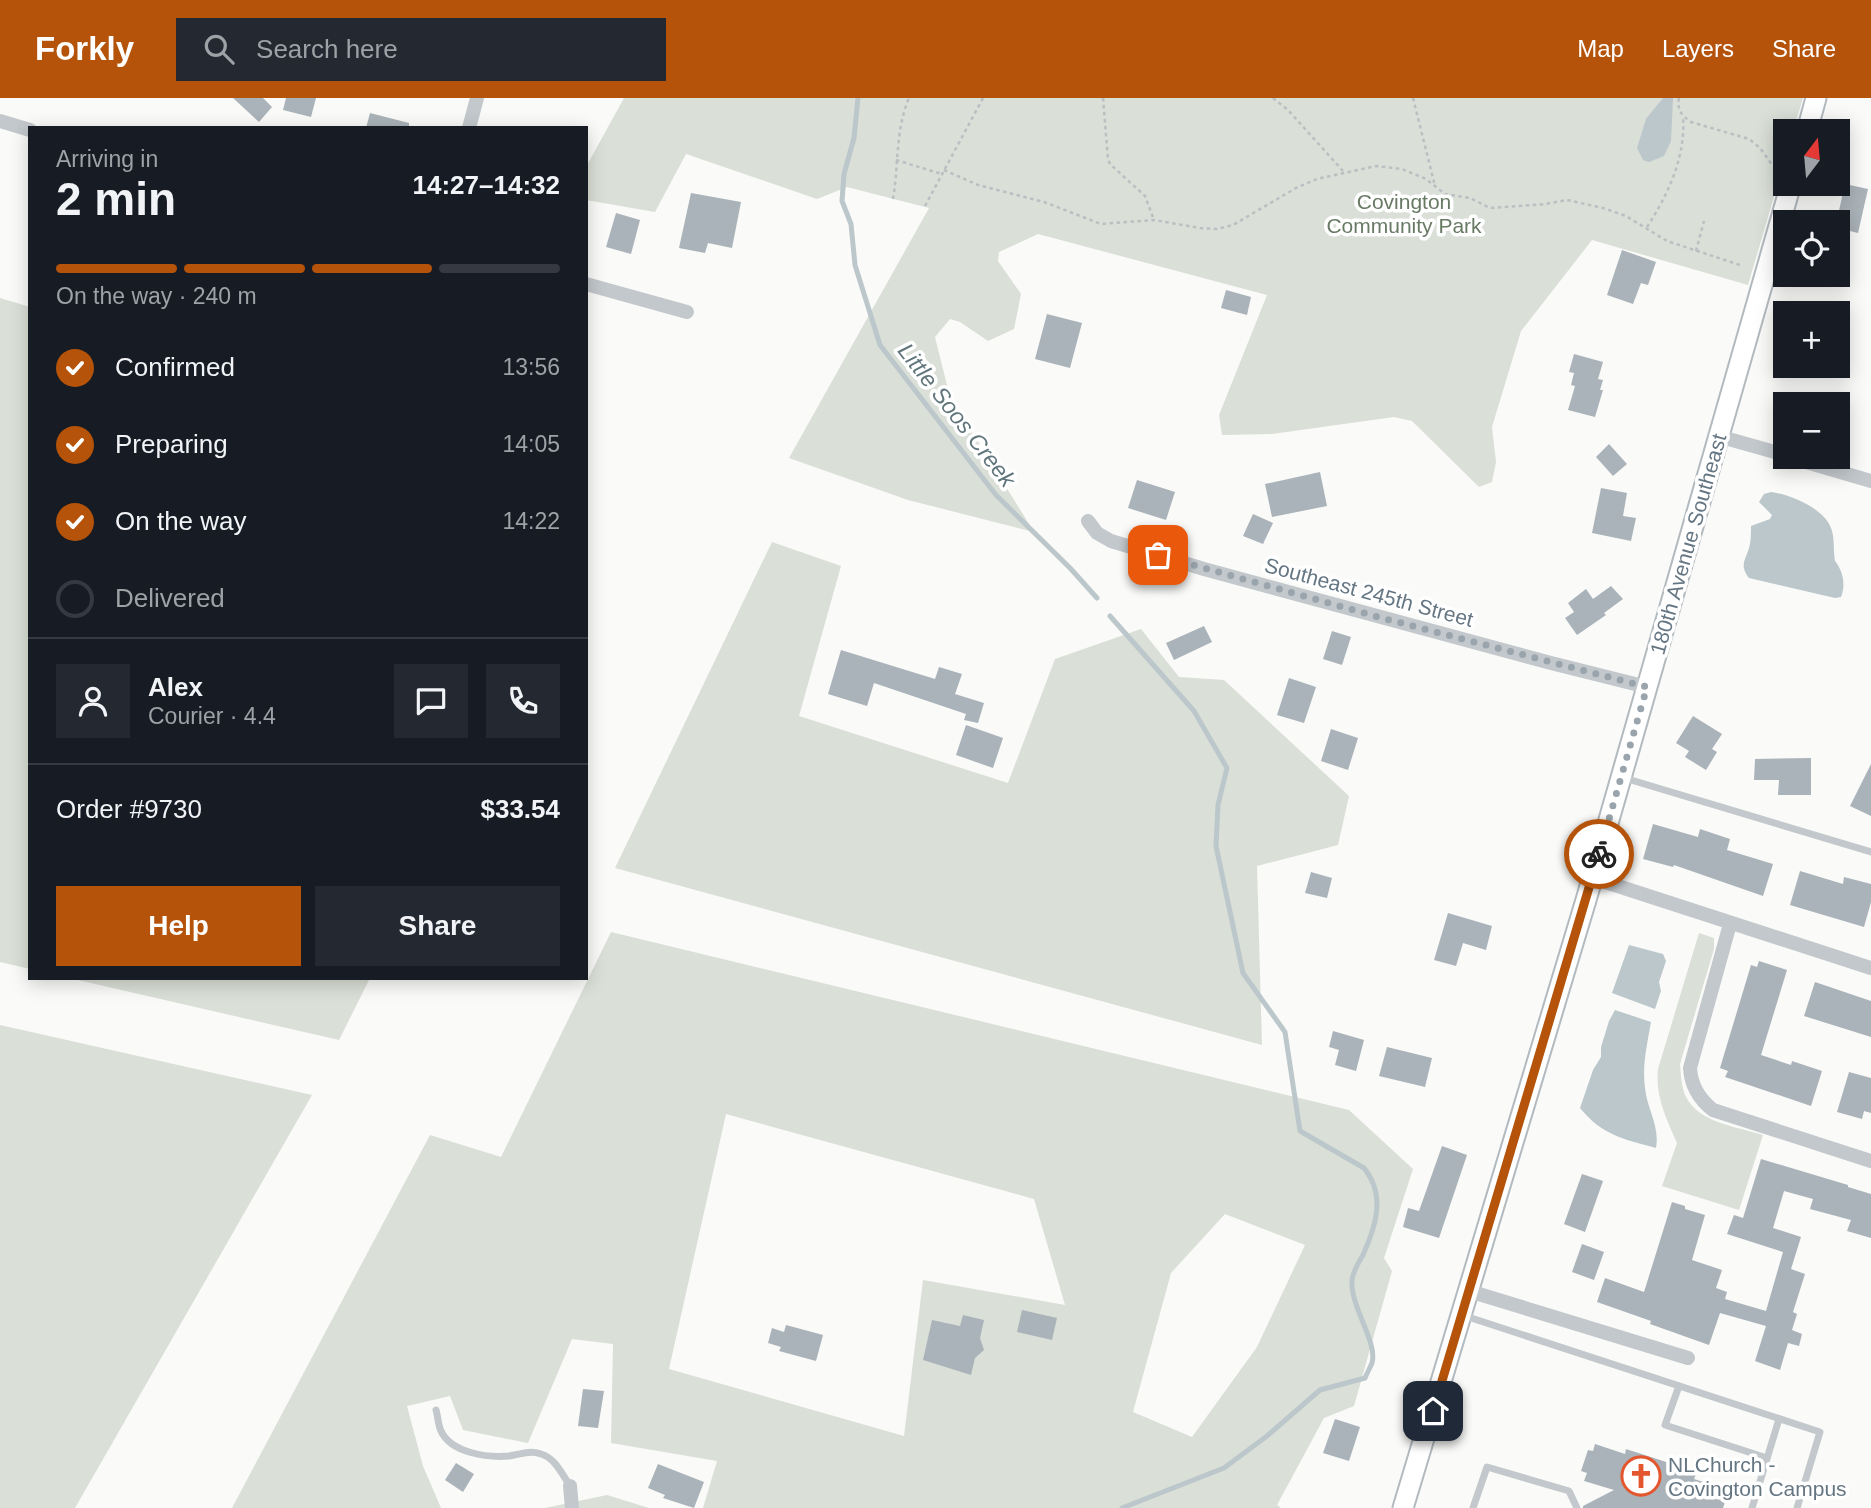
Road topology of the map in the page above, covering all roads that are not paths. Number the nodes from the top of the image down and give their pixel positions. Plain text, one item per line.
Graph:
1 (477, 98) edge
2 (1816, 98) edge
3 (1810, 119) edge
4 (0, 121) edge
5 (470, 126) edge
6 (28, 129) edge
7 (1788, 196) edge
8 (588, 285) edge
9 (687, 312) dead end
10 (1718, 436) junction
11 (1773, 452) edge
12 (1831, 469) edge
13 (1871, 481) edge
14 (1088, 521) dead end
15 (1647, 687) junction
16 (1621, 777) junction
17 (1871, 852) edge
18 (1593, 878) junction
19 (1730, 924) junction
20 (1871, 968) edge
21 (1871, 1161) edge
22 (1469, 1291) junction
23 (1462, 1315) junction
24 (1688, 1358) dead end
25 (1679, 1386) junction
26 (436, 1410) dead end
27 (1779, 1419) junction
28 (1767, 1458) junction
29 (570, 1486) joint
30 (572, 1508) edge
31 (1404, 1508) edge
32 (1473, 1508) edge
33 (1577, 1508) edge
34 (1752, 1508) edge
35 (1797, 1508) edge

1 - 5 street
2 - 3 street
4 - 6 street
7 - 10 street, 180th Avenue Southeast
8 - 9 street
10 - 11 street
10 - 15 street, 180th Avenue Southeast
12 - 13 street
14 - 15 street, Southeast 245th Street
15 - 16 street, 180th Avenue Southeast
16 - 17 lane
16 - 18 street, 180th Avenue Southeast
18 - 19 street
18 - 22 street, 180th Avenue Southeast
19 - 20 street
19 - 21 street
22 - 23 street, 180th Avenue Southeast
22 - 24 street
23 - 25 lane
23 - 31 street, 180th Avenue Southeast
25 - 27 lane
25 - 28 lane
26 - 29 lane
27 - 28 lane
27 - 35 lane
28 - 34 lane
29 - 30 street
32 - 33 lane

